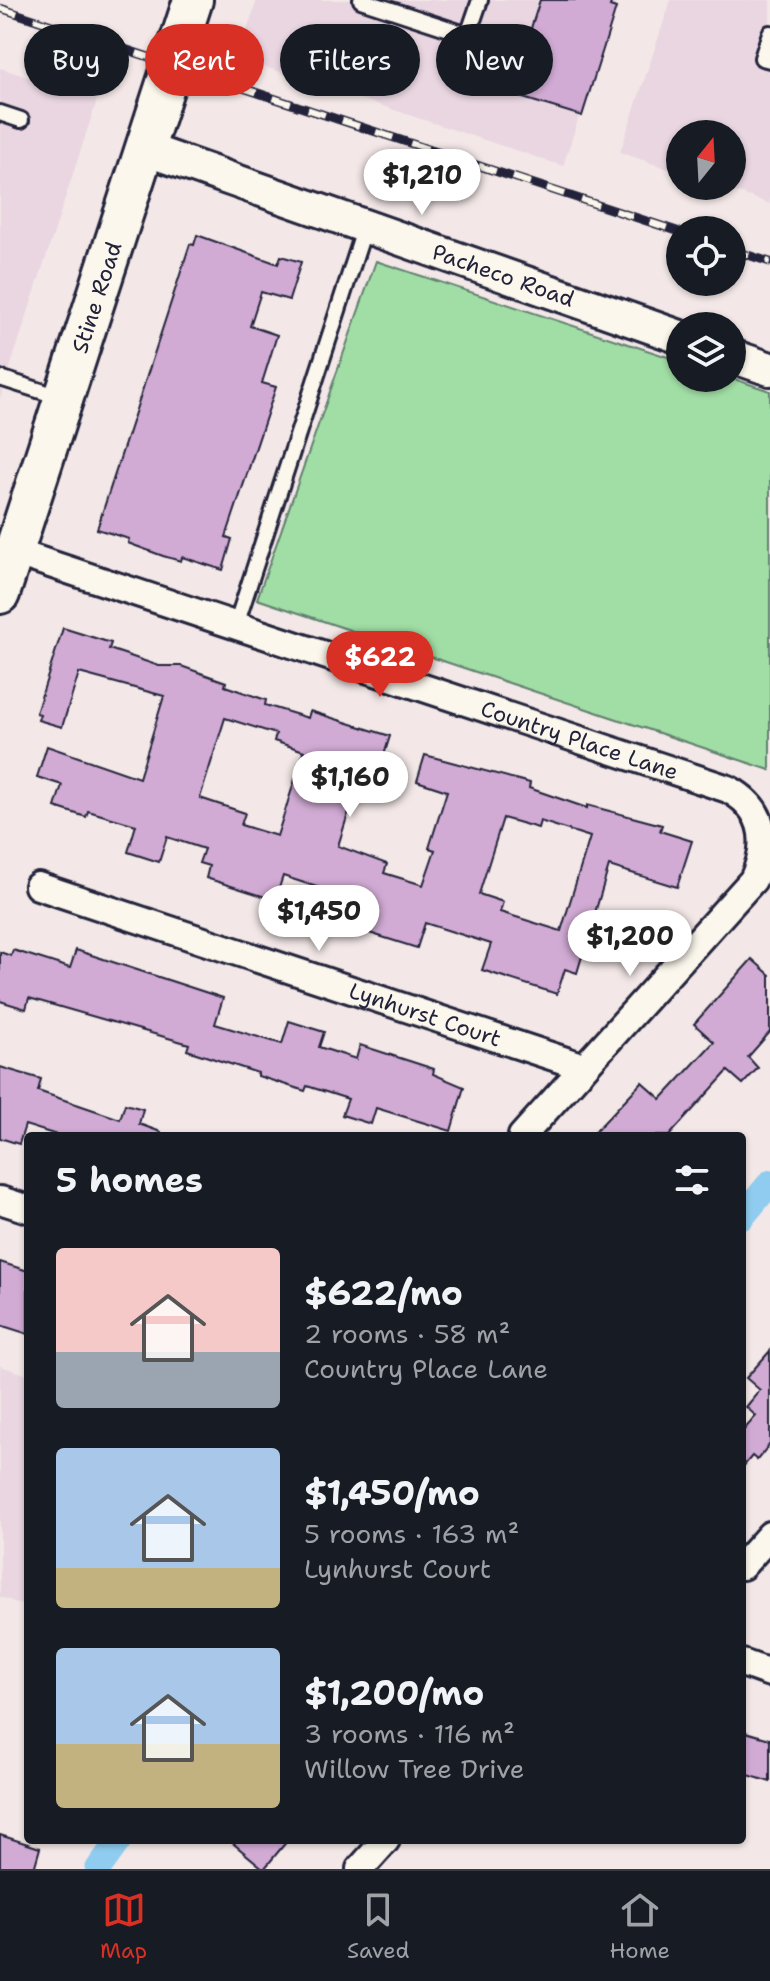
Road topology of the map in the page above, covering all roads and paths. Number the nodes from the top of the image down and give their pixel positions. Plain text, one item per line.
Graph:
1 (193, 0) edge
2 (361, 0) edge
3 (480, 0) edge
4 (770, 33) edge
5 (770, 60) edge
6 (0, 113) edge
7 (21, 120) dead end
8 (145, 149) junction
9 (365, 227) junction
10 (666, 332) edge
11 (746, 361) edge
12 (770, 369) edge
13 (0, 378) edge
14 (64, 398) junction
15 (7, 550) edge
16 (0, 594) edge
17 (236, 625) junction
18 (38, 886) dead end
19 (584, 1067) junction
20 (526, 1132) edge
21 (0, 1200) edge
22 (24, 1208) edge
23 (770, 1535) edge
24 (746, 1562) edge
25 (746, 1664) edge
26 (770, 1673) edge
27 (382, 1844) edge
28 (360, 1869) edge

1 - 8 main road, Stine Road
2 - 3 lane
4 - 5 lane
6 - 7 lane
8 - 9 street, Pacheco Road
8 - 14 main road, Stine Road
9 - 10 street, Pacheco Road
9 - 17 lane
11 - 12 street
13 - 14 lane
14 - 15 main road, Stine Road
15 - 16 main road, Stine Road
15 - 17 street, Country Place Lane
17 - 19 street, Country Place Lane
18 - 19 street, Lynhurst Court
19 - 20 street
21 - 22 street
23 - 24 street
25 - 26 street
27 - 28 street

